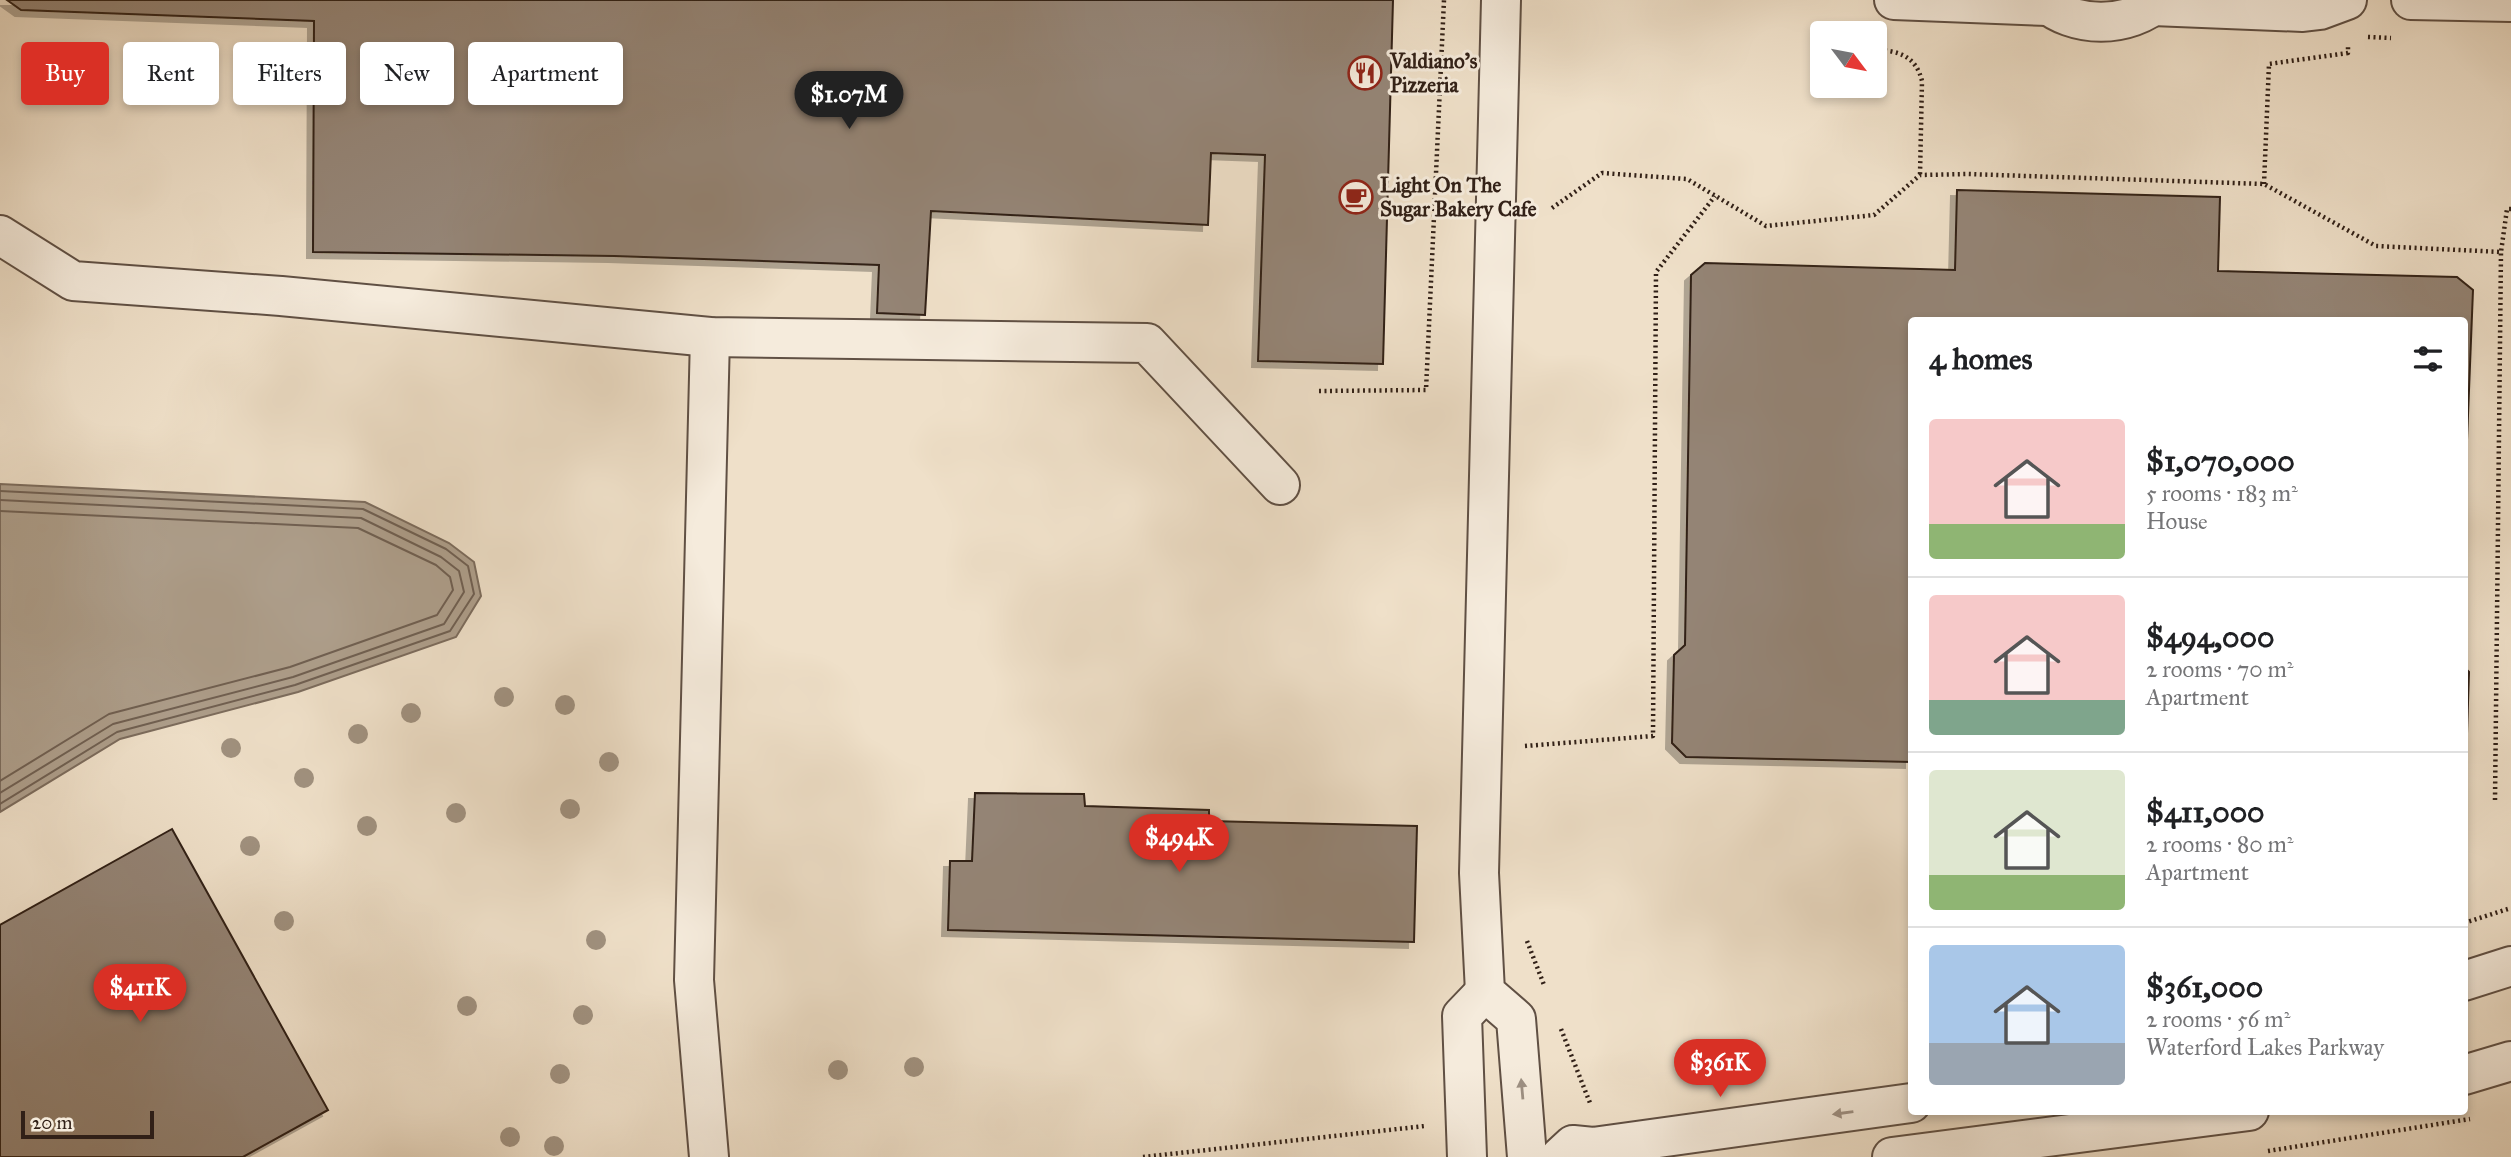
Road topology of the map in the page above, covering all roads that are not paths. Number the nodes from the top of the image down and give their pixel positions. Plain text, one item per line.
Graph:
1 (1501, 0) edge
2 (1894, 0) edge
3 (2411, 0) edge
4 (2511, 2) edge
5 (2045, 3) edge
6 (2157, 3) edge
7 (2348, 18) edge
8 (0, 234) edge
9 (710, 337) junction
10 (1279, 485) dead end
11 (2511, 966) edge
12 (2468, 980) edge
13 (1485, 992) junction
14 (2511, 1061) edge
15 (2468, 1074) edge
16 (1908, 1103) edge
17 (2218, 1115) edge
18 (709, 1157) edge
19 (1467, 1157) edge
20 (1527, 1157) edge
21 (1560, 1157) edge
22 (1892, 1157) edge

1 - 13 street
2 - 5 street
3 - 4 street
5 - 6 street
6 - 7 street
8 - 9 street
9 - 10 street
9 - 18 street
11 - 12 street
13 - 19 street
20 -> 13 street
14 - 15 street
16 -> 21 street
17 - 22 street

